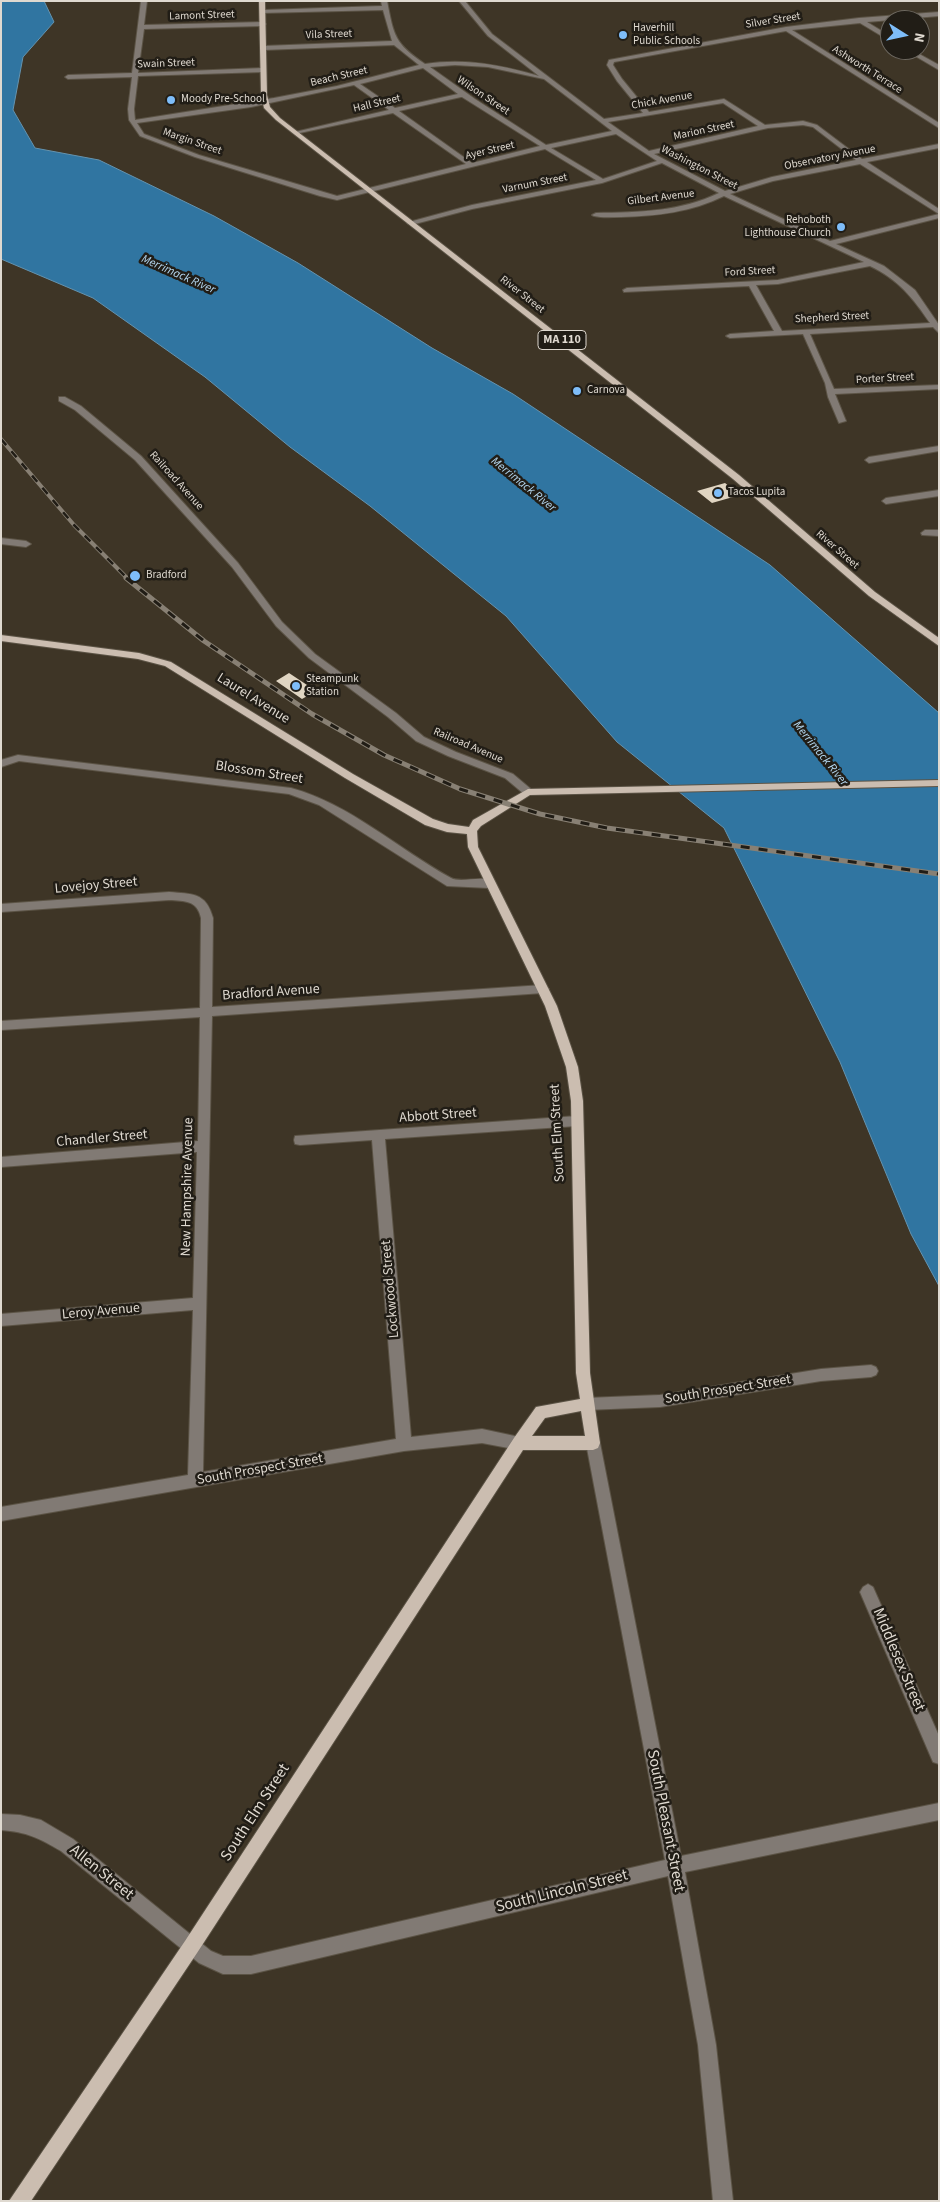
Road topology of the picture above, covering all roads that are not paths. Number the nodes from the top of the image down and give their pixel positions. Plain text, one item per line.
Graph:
1 (144, 1) edge
2 (262, 1) edge
3 (462, 1) edge
4 (385, 5) edge
5 (263, 12) junction
6 (938, 15) edge
7 (859, 20) junction
8 (263, 24) junction
9 (141, 27) junction
10 (786, 29) junction
11 (880, 33) edge
12 (396, 43) junction
13 (263, 48) junction
14 (925, 60) edge
15 (425, 66) junction
16 (939, 68) edge
17 (263, 70) junction
18 (134, 75) junction
19 (68, 77) dead end
20 (548, 80) junction
21 (356, 84) junction
22 (461, 94) junction
23 (266, 102) junction
24 (395, 111) junction
25 (647, 113) junction
26 (604, 121) junction
27 (133, 122) junction
28 (939, 126) edge
29 (764, 127) junction
30 (617, 132) junction
31 (297, 133) junction
32 (939, 146) edge
33 (544, 148) junction
34 (648, 153) junction
35 (662, 161) junction
36 (862, 162) junction
37 (471, 165) junction
38 (602, 181) junction
39 (368, 189) junction
40 (725, 193) junction
41 (939, 212) edge
42 (596, 215) dead end
43 (939, 216) edge
44 (411, 223) junction
45 (832, 243) junction
46 (872, 263) junction
47 (751, 284) junction
48 (627, 290) dead end
49 (937, 328) edge
50 (805, 331) junction
51 (779, 333) junction
52 (730, 336) dead end
53 (939, 387) edge
54 (832, 392) junction
55 (62, 399) dead end
56 (842, 421) dead end
57 (939, 448) edge
58 (869, 460) dead end
59 (939, 493) edge
60 (886, 502) dead end
61 (926, 533) dead end
62 (939, 533) edge
63 (1, 541) edge
64 (26, 544) dead end
65 (1, 638) edge
66 (939, 643) edge
67 (1, 756) edge
68 (18, 758) junction
69 (1, 764) edge
70 (939, 783) edge
71 (528, 792) junction
72 (472, 831) junction
73 (489, 884) junction
74 (194, 898) joint
75 (1, 908) edge
76 (543, 989) junction
77 (207, 1012) junction
78 (1, 1026) edge
79 (577, 1121) junction
80 (378, 1135) junction
81 (300, 1140) dead end
82 (204, 1146) junction
83 (1, 1162) edge
84 (200, 1303) junction
85 (1, 1320) edge
86 (870, 1371) dead end
87 (586, 1404) junction
88 (519, 1443) junction
89 (593, 1443) junction
90 (404, 1444) junction
91 (195, 1481) junction
92 (1, 1514) edge
93 (868, 1592) dead end
94 (939, 1756) edge
95 (939, 1811) edge
96 (1, 1822) edge
97 (674, 1865) junction
98 (190, 1946) junction
99 (19, 2201) edge
100 (723, 2201) edge

1 - 9 street
2 - 5 main road
3 - 20 street, Washington Street
4 - 5 street
4 - 12 street
5 - 8 main road
6 - 7 street, Silver Street
7 - 10 street, Silver Street
7 - 11 street
8 - 9 street, Lamont Street
8 - 13 main road
9 - 18 street
10 - 25 street, Silver Street
10 - 28 street, Ashworth Terrace
12 - 13 street, Vila Street
12 - 15 street, Wilson Street
13 - 17 main road
14 - 16 street
15 - 20 street, Beach Street
15 - 21 street, Beach Street
15 - 22 street, Wilson Street
17 - 18 street, Swain Street
17 - 23 main road
18 - 19 street, Swain Street
18 - 27 street
20 - 26 street, Washington Street
21 - 23 street, Beach Street
21 - 24 street
22 - 24 street, Hall Street
22 - 33 street, Wilson Street
23 - 27 street, Beach Street
23 - 31 main road, River Street / MA 110
24 - 31 street, Hall Street
24 - 37 street
25 - 26 street, Chick Avenue
25 - 29 street, Chick Avenue
26 - 30 street, Washington Street
27 - 39 street, Margin Street
29 - 34 street, Marion Street
29 - 36 street, Marion Street
30 - 33 street, Ayer Street
30 - 34 street, Washington Street
31 - 39 main road, River Street / MA 110
32 - 36 street, Observatory Avenue
33 - 37 street, Ayer Street
33 - 38 street, Wilson Street
34 - 35 street, Washington Street
35 - 38 street, Varnum Street
35 - 40 street, Washington Street
36 - 40 street, Observatory Avenue
36 - 41 street, Marion Street
37 - 39 street, Ayer Street
38 - 44 street, Varnum Street
39 - 44 main road, River Street / MA 110
40 - 42 street, Gilbert Avenue
40 - 45 street, Washington Street
43 - 45 street
44 - 66 main road, River Street / MA 110
45 - 46 street, Washington Street
46 - 47 street, Ford Street
46 - 49 street, Washington Street
47 - 48 street, Ford Street
47 - 51 street
49 - 50 street, Shepherd Street
50 - 51 street, Shepherd Street
50 - 54 street
51 - 52 street, Shepherd Street
53 - 54 street, Porter Street
54 - 56 street
55 - 71 street, Railroad Avenue
57 - 58 street
59 - 60 street
61 - 62 street
63 - 64 street
65 - 72 main road, Laurel Avenue
67 - 68 street
68 - 69 street, Blossom Street
68 - 73 street, Blossom Street
70 - 71 main road
71 - 72 main road
72 - 73 main road, South Elm Street
73 - 76 main road, South Elm Street
74 - 75 street, Lovejoy Street
74 - 77 street, New Hampshire Avenue
76 - 77 street, Bradford Avenue
76 - 79 main road, South Elm Street
77 - 78 street, Bradford Avenue
77 - 82 street, New Hampshire Avenue
79 - 80 street, Abbott Street
79 - 87 main road, South Elm Street
80 - 81 street, Abbott Street
80 - 90 street, Lockwood Street
82 - 83 street, Chandler Street
82 - 84 street, New Hampshire Avenue
84 - 85 street, Leroy Avenue
84 - 91 street, New Hampshire Avenue
86 - 87 street, South Prospect Street
87 - 88 main road, South Elm Street
87 - 89 main road, South Elm Street
88 - 89 main road
88 - 90 street, South Prospect Street
88 - 98 main road, South Elm Street
89 - 97 street, South Pleasant Street
90 - 91 street, South Prospect Street
91 - 92 street, South Prospect Street
93 - 94 street, Middlesex Street
95 - 97 street, South Lincoln Street
96 - 98 street, Allen Street
97 - 98 street, South Lincoln Street
97 - 100 street, South Pleasant Street
98 - 99 main road, South Elm Street

